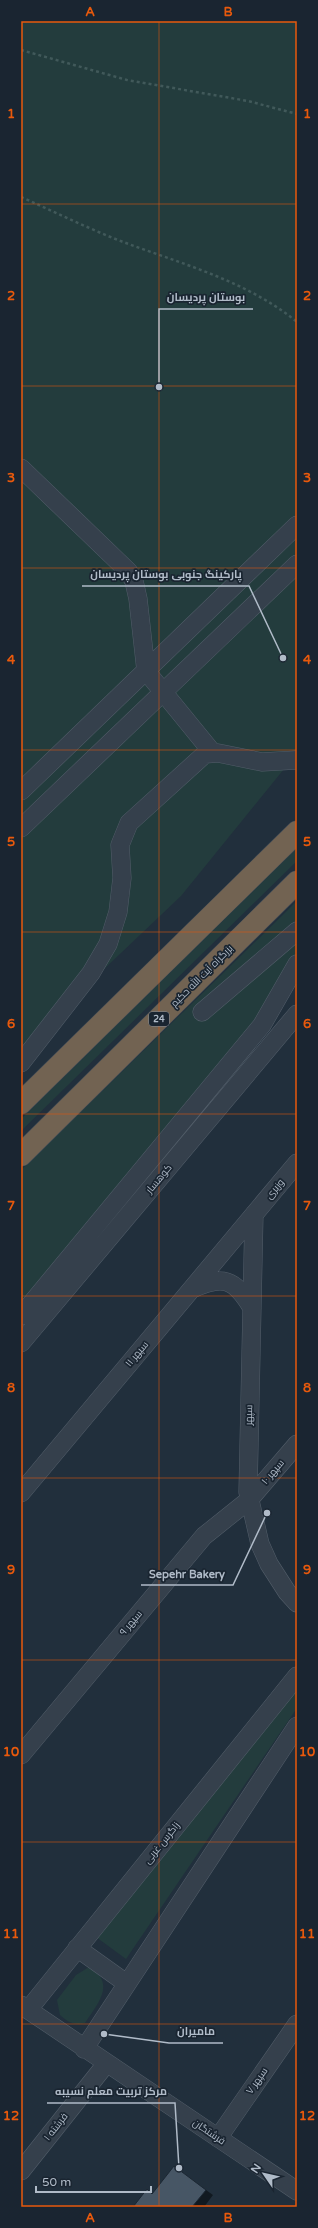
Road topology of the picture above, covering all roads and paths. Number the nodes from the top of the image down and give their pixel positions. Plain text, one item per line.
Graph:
1 (21, 50) edge
2 (297, 114) edge
3 (21, 197) edge
4 (297, 322) edge
5 (21, 468) edge
6 (297, 525) edge
7 (297, 564) edge
8 (146, 671) junction
9 (163, 692) junction
10 (212, 752) junction
11 (297, 760) edge
12 (21, 792) edge
13 (21, 828) edge
14 (297, 832) edge
15 (297, 882) edge
16 (297, 931) edge
17 (297, 964) edge
18 (202, 1012) dead end
19 (297, 1014) edge
20 (21, 1063) edge
21 (21, 1103) edge
22 (21, 1155) edge
23 (297, 1163) edge
24 (254, 1214) junction
25 (190, 1291) junction
26 (252, 1308) junction
27 (21, 1316) edge
28 (21, 1343) edge
29 (297, 1444) edge
30 (21, 1493) edge
31 (249, 1500) junction
32 (297, 1603) edge
33 (297, 1676) edge
34 (297, 1726) edge
35 (21, 1755) edge
36 (77, 1948) junction
37 (126, 1983) junction
38 (24, 2007) edge
39 (297, 2024) edge
40 (84, 2049) junction
41 (106, 2064) junction
42 (218, 2138) junction
43 (21, 2172) edge
44 (297, 2191) edge

1 - 2 path
3 - 4 path
5 - 8 street
6 - 8 street
7 - 9 street
8 - 9 street
8 - 12 street
9 - 10 street
9 - 13 street
10 - 11 street
10 - 20 street
14 - 21 highway
15 - 22 highway, بزرگراه آیت الله حکیم / 24
16 - 18 street
17 - 27 street
19 - 28 street, کوهسار
23 - 24 street, وزیری
24 - 25 street, سپهر ۱۱
24 - 26 street, سپهر
25 - 26 street
25 - 30 street, سپهر ۱۱
26 - 31 street, سپهر
29 - 31 street, سپهر ۱۰
31 - 32 street, سپهر
31 - 35 street, سپهر ۹
33 - 36 street, زاگرس غربی
34 - 37 street
36 - 37 street
36 - 38 street, زاگرس غربی
37 - 40 street
38 - 40 street, فرشتگان
39 - 42 street, سپهر ۷
40 - 41 street, فرشتگان
41 - 42 street, فرشتگان
41 - 43 street, فرشته ۱
42 - 44 street, فرشتگان

